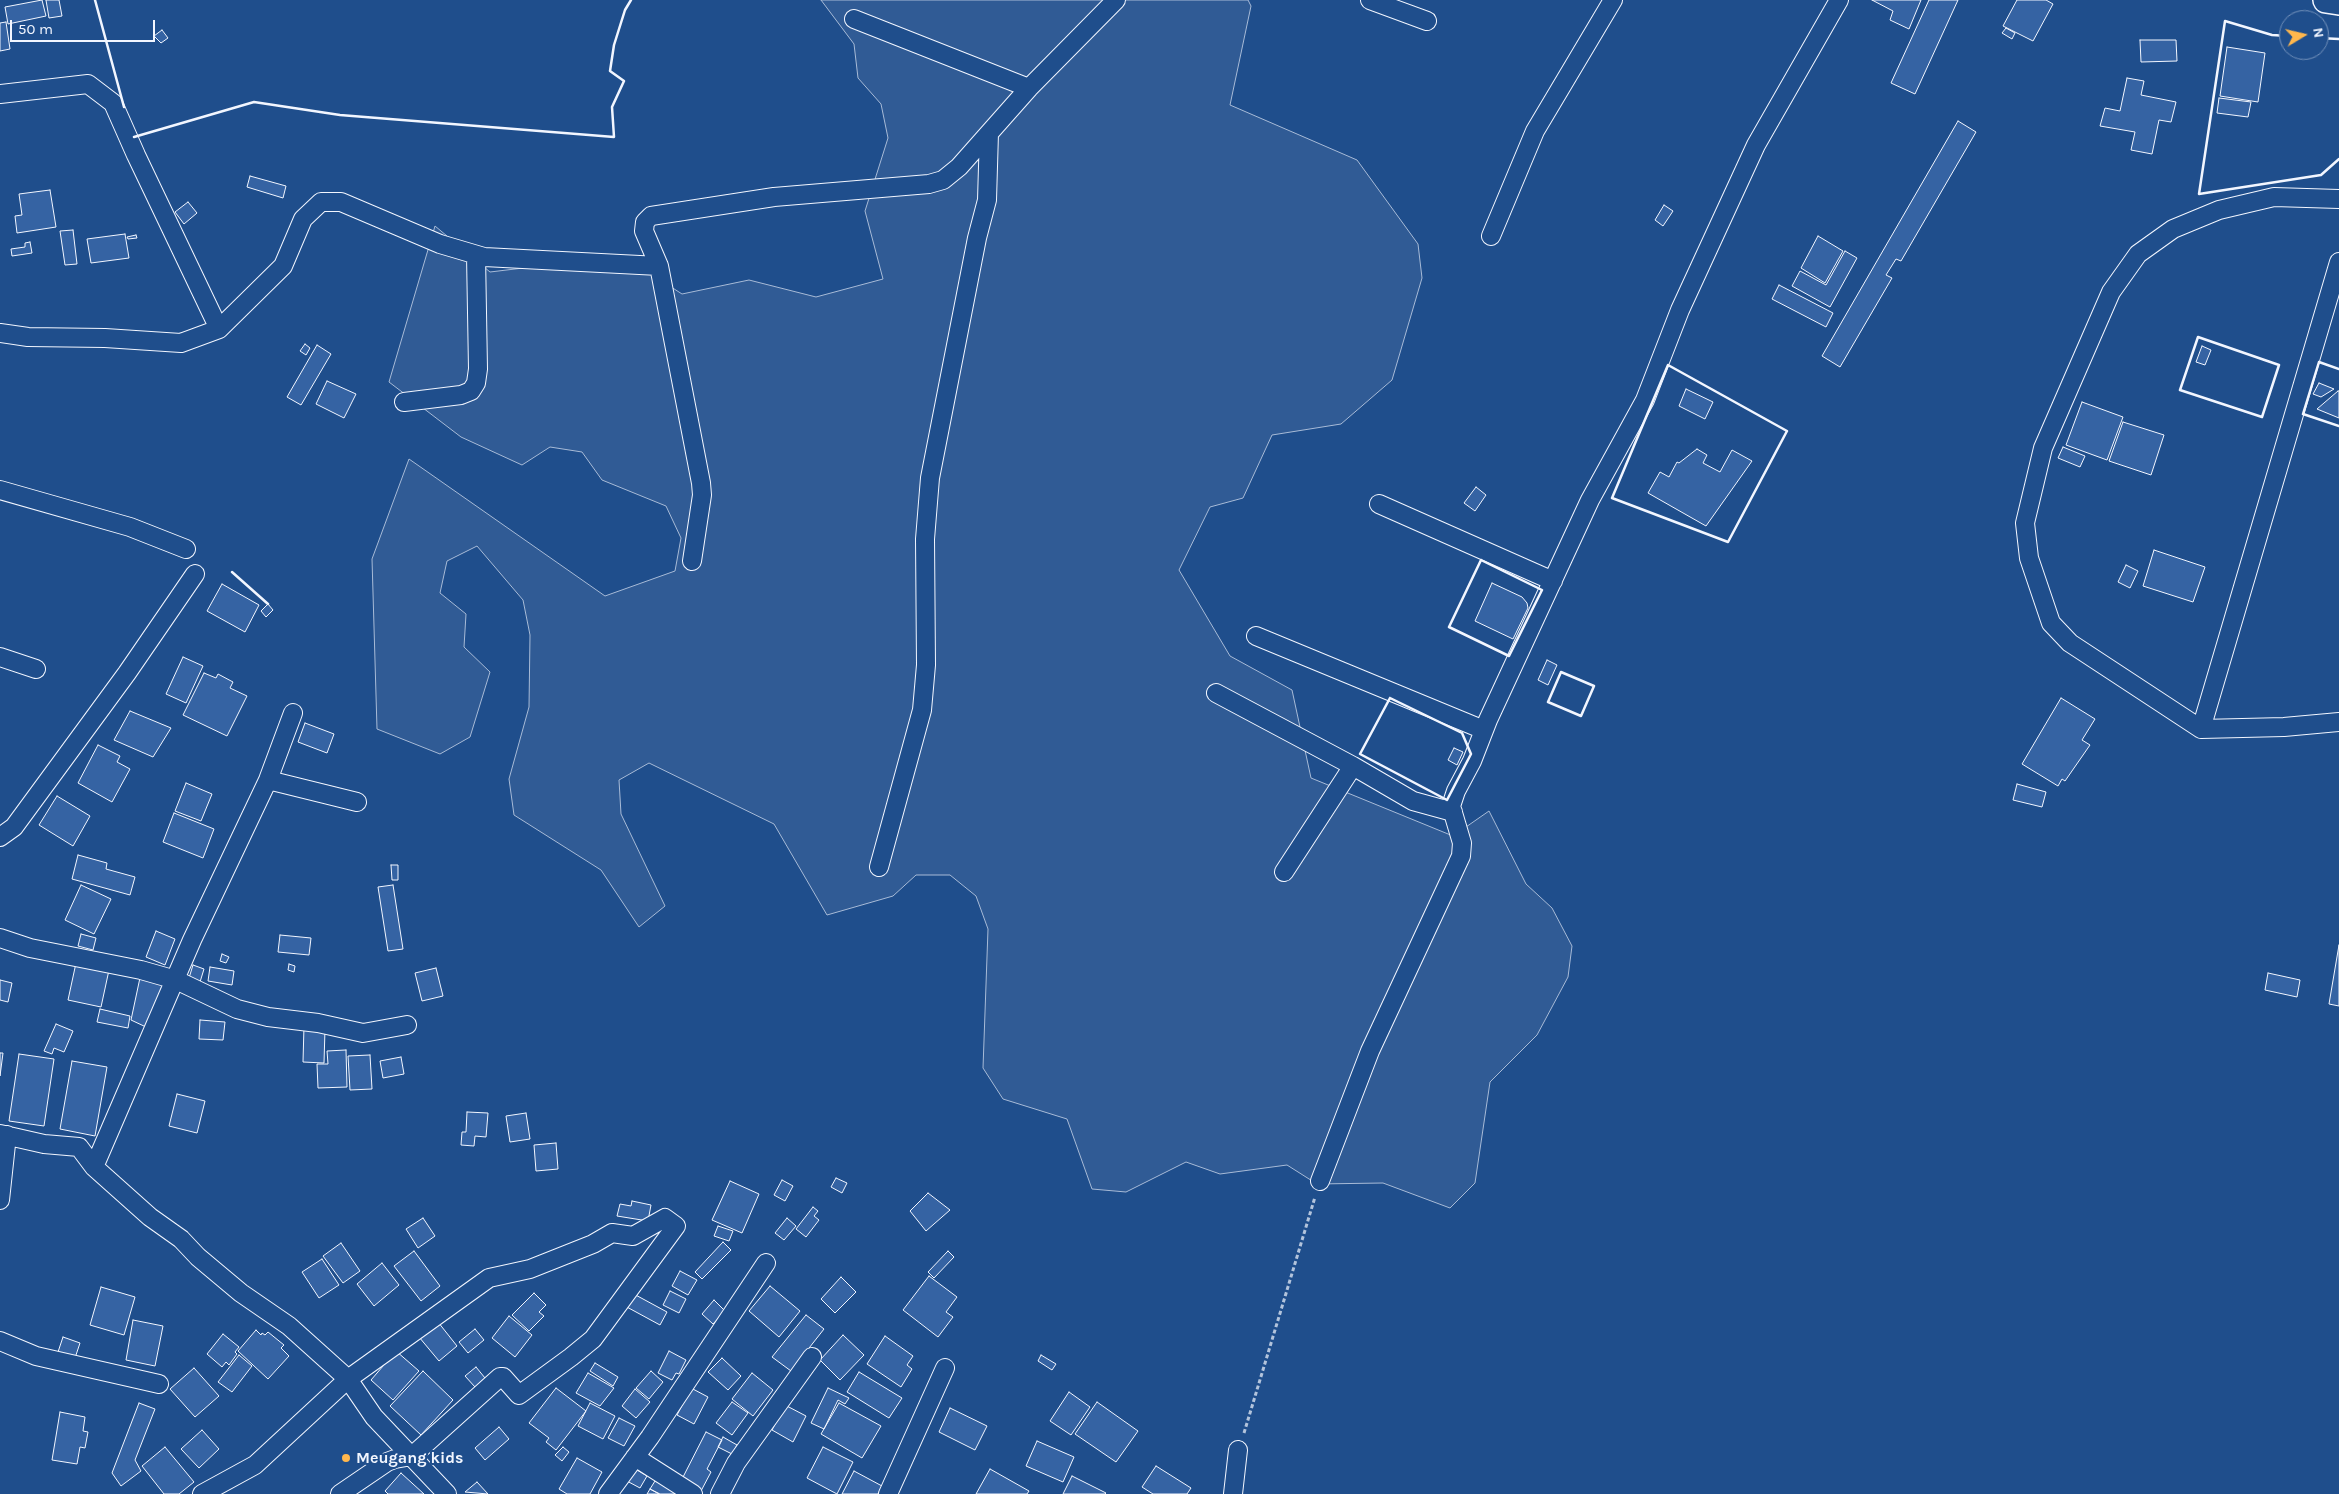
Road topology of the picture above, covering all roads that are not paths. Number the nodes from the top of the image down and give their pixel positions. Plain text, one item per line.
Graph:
1 (1116, 0) edge
2 (1370, 0) edge
3 (1613, 0) edge
4 (1839, 0) edge
5 (2326, 0) edge
6 (2339, 2) edge
7 (854, 19) dead end
8 (1427, 22) dead end
9 (1029, 88) junction
10 (0, 94) edge
11 (989, 133) junction
12 (2339, 199) edge
13 (1491, 236) dead end
14 (476, 255) junction
15 (2339, 262) edge
16 (659, 266) junction
17 (219, 329) junction
18 (0, 333) edge
19 (404, 402) dead end
20 (0, 490) edge
21 (1379, 504) dead end
22 (186, 548) dead end
23 (692, 561) dead end
24 (195, 574) dead end
25 (1553, 581) junction
26 (1256, 636) dead end
27 (0, 657) edge
28 (36, 669) dead end
29 (1216, 693) dead end
30 (293, 713) dead end
31 (2339, 722) edge
32 (2201, 729) junction
33 (1484, 730) junction
34 (1353, 766) junction
35 (268, 780) junction
36 (356, 802) dead end
37 (1452, 812) junction
38 (0, 837) edge
39 (879, 867) dead end
40 (1284, 872) dead end
41 (0, 938) edge
42 (176, 980) junction
43 (407, 1025) dead end
44 (4, 1134) edge
45 (94, 1167) junction
46 (1320, 1181) road end
47 (0, 1200) edge
48 (766, 1263) dead end
49 (0, 1341) edge
50 (812, 1357) dead end
51 (945, 1368) dead end
52 (348, 1379) junction
53 (159, 1384) dead end
54 (1238, 1450) road end
55 (412, 1456) junction
56 (635, 1457) junction
57 (202, 1494) edge
58 (340, 1494) edge
59 (447, 1494) edge
60 (608, 1494) edge
61 (693, 1494) edge
62 (720, 1494) edge
63 (888, 1494) edge
64 (1232, 1494) edge

1 - 9 street
2 - 8 street
3 - 13 street
4 - 25 street
5 - 6 main road
7 - 9 street
9 - 11 street
10 - 17 street
11 - 16 street
11 - 39 street
12 - 32 street
14 - 16 street
14 - 17 street
14 - 19 street
15 - 32 street
16 - 23 street
17 - 18 street
20 - 22 street
21 - 25 street
24 - 38 street
25 - 33 street
26 - 33 street
27 - 28 street
29 - 34 street
30 - 35 street
31 - 32 street
33 - 37 street
34 - 37 street
34 - 40 street
35 - 36 street
35 - 42 street
37 - 46 street
41 - 42 street
42 - 43 street
42 - 45 street
44 - 45 street
44 - 47 street
45 - 52 street
48 - 56 street
49 - 53 street
50 - 62 street
51 - 63 street
52 - 55 street
52 - 55 street
52 - 57 street
54 - 64 street
55 - 58 street
55 - 59 street
56 - 60 street
56 - 61 street

